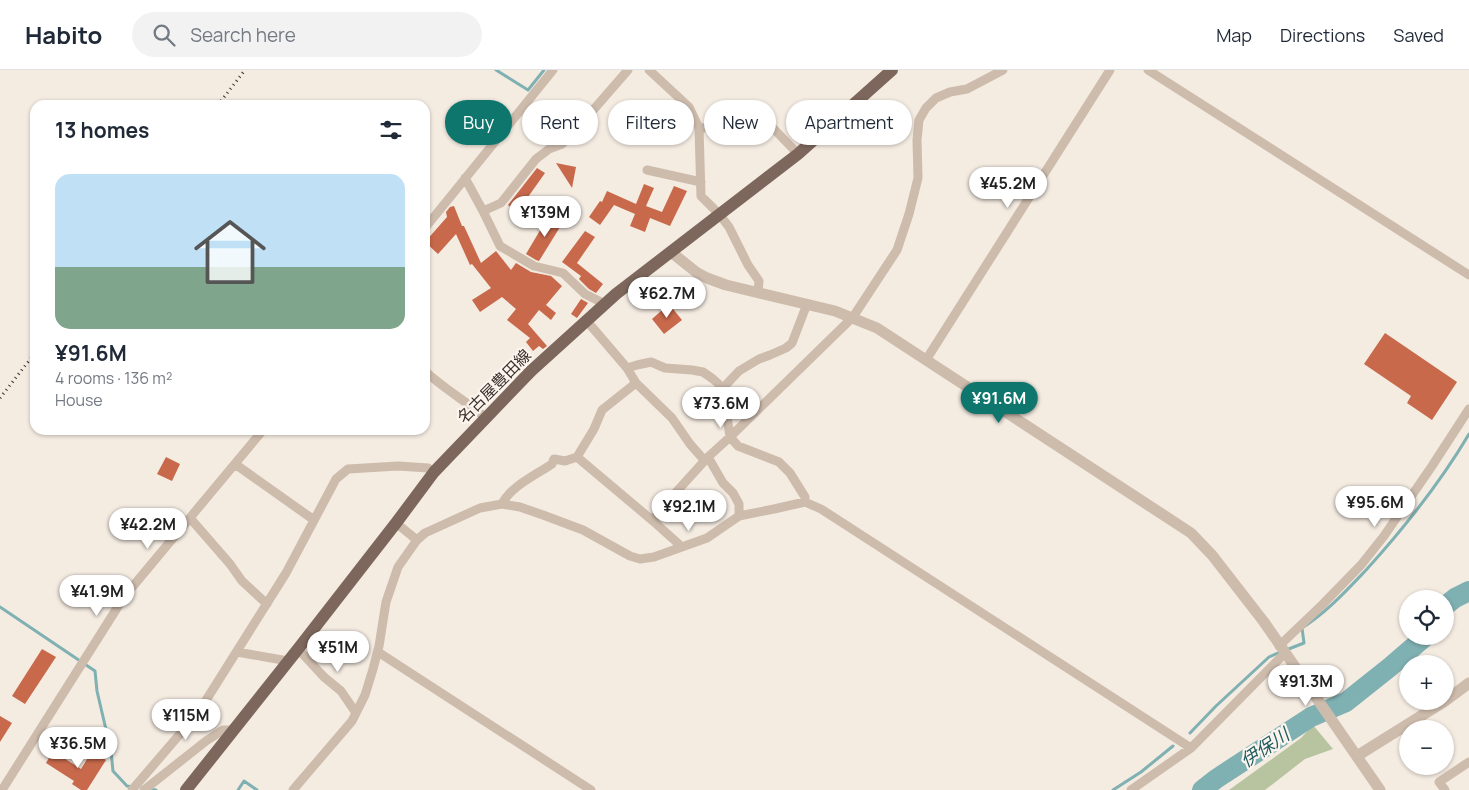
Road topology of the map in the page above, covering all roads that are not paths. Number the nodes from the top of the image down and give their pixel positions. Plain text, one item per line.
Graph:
1 (553, 70) edge
2 (628, 70) edge
3 (649, 70) edge
4 (1003, 70) edge
5 (1110, 70) edge
6 (1148, 70) edge
7 (887, 72) edge
8 (699, 128) junction
9 (798, 154) junction
10 (647, 170) dead end
11 (465, 178) junction
12 (701, 182) junction
13 (483, 211) junction
14 (719, 214) junction
15 (430, 222) edge
16 (670, 252) junction
17 (1469, 275) edge
18 (758, 292) junction
19 (605, 304) junction
20 (808, 304) junction
21 (853, 317) junction
22 (586, 320) junction
23 (926, 360) junction
24 (627, 368) junction
25 (430, 376) edge
26 (636, 383) junction
27 (722, 388) junction
28 (1469, 409) edge
29 (486, 418) junction
30 (259, 435) edge
31 (730, 437) junction
32 (577, 457) junction
33 (706, 459) junction
34 (235, 464) junction
35 (434, 472) junction
36 (805, 502) junction
37 (502, 504) junction
38 (739, 516) junction
39 (190, 518) junction
40 (314, 520) junction
41 (653, 521) junction
42 (396, 523) junction
43 (417, 540) junction
44 (682, 547) junction
45 (267, 604) junction
46 (298, 649) junction
47 (237, 652) junction
48 (378, 652) junction
49 (1285, 653) junction
50 (288, 662) junction
51 (1469, 683) edge
52 (1454, 694) edge
53 (1431, 710) edge
54 (356, 712) junction
55 (234, 730) junction
56 (1191, 748) junction
57 (1357, 756) junction
58 (1469, 762) edge
59 (147, 788) edge
60 (187, 789) edge
61 (2, 790) edge
62 (132, 790) edge
63 (293, 790) edge
64 (591, 790) edge
65 (1131, 790) edge
66 (1380, 790) edge
67 (1445, 790) edge

1 - 11 street
2 - 13 street
3 - 8 street
4 - 21 street
5 - 23 street
6 - 17 street
7 - 9 main road, 名古屋豊田線
8 - 9 street
8 - 12 street
9 - 14 main road, 名古屋豊田線
10 - 12 street
11 - 13 street
11 - 15 street
12 - 14 street
13 - 19 street
14 - 16 main road, 名古屋豊田線
14 - 18 street
16 - 18 street
16 - 19 main road, 名古屋豊田線
18 - 20 street
19 - 22 main road, 名古屋豊田線
20 - 21 street
20 - 27 street
21 - 23 street
21 - 31 street
22 - 24 street
22 - 29 main road, 名古屋豊田線
23 - 49 street
24 - 26 street
24 - 27 street
25 - 29 street
26 - 32 street
26 - 33 street
27 - 31 street
28 - 49 street
29 - 35 main road, 名古屋豊田線
30 - 34 street
31 - 33 street
31 - 36 street
32 - 37 street
32 - 41 street
33 - 38 street
33 - 41 street
34 - 39 street
34 - 40 street
35 - 40 street
35 - 42 main road, 名古屋豊田線
36 - 38 street
36 - 56 street
37 - 43 street
37 - 44 street
38 - 44 street
39 - 45 street
39 - 61 street
40 - 45 street
41 - 44 street
42 - 43 street
42 - 46 main road, 名古屋豊田線
43 - 48 street
45 - 47 street
46 - 50 main road, 名古屋豊田線
46 - 54 street
47 - 50 street
47 - 62 street
48 - 54 street
48 - 64 street
49 - 56 street
49 - 57 street
50 - 55 main road, 名古屋豊田線
51 - 52 street
53 - 57 street
54 - 63 street
55 - 59 street
55 - 60 main road, 名古屋豊田線
56 - 65 street
57 - 66 street
58 - 67 street

